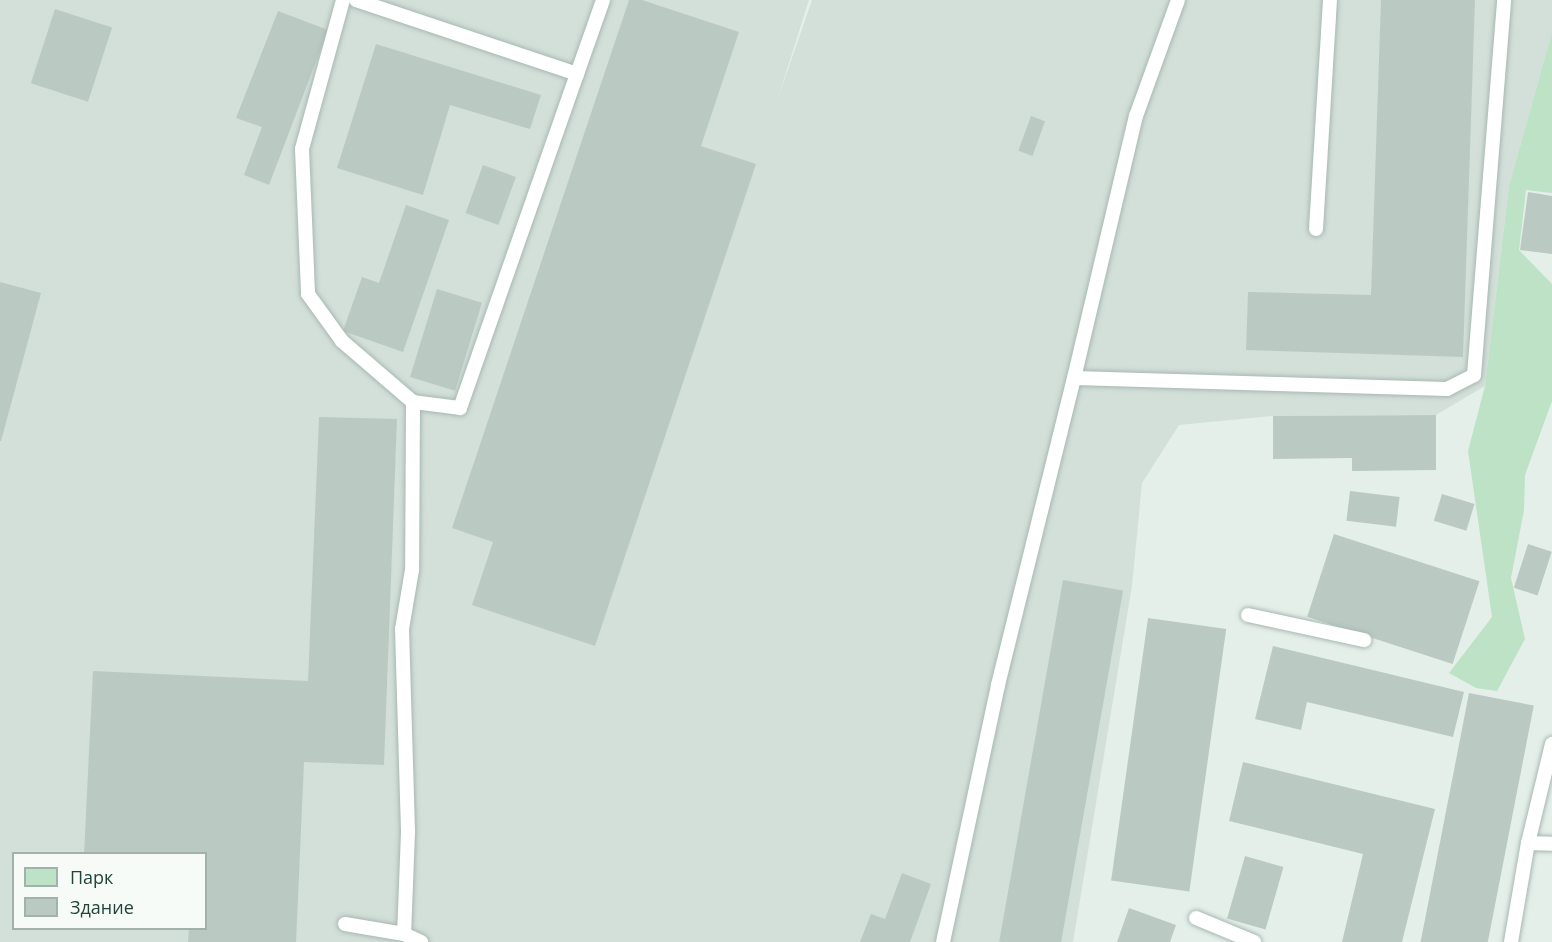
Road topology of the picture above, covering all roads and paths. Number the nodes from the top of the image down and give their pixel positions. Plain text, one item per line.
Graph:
1 (343, 0) edge
2 (356, 0) edge
3 (603, 0) edge
4 (1178, 0) edge
5 (1330, 0) edge
6 (1504, 0) edge
7 (577, 74) junction
8 (1316, 229) dead end
9 (1074, 378) junction
10 (413, 402) junction
11 (1248, 615) dead end
12 (1364, 640) dead end
13 (1552, 744) edge
14 (1528, 843) junction
15 (1552, 844) edge
16 (1196, 918) dead end
17 (345, 924) dead end
18 (404, 934) junction
19 (421, 942) edge
20 (943, 942) edge
21 (1254, 942) edge
22 (1511, 942) edge

1 - 10 lane
2 - 7 lane
3 - 7 lane
4 - 9 lane
5 - 8 lane
6 - 9 lane
7 - 10 lane
9 - 20 lane
10 - 18 lane
11 - 12 lane
13 - 14 lane
14 - 15 lane
14 - 22 lane
16 - 21 lane
17 - 18 lane
18 - 19 lane

